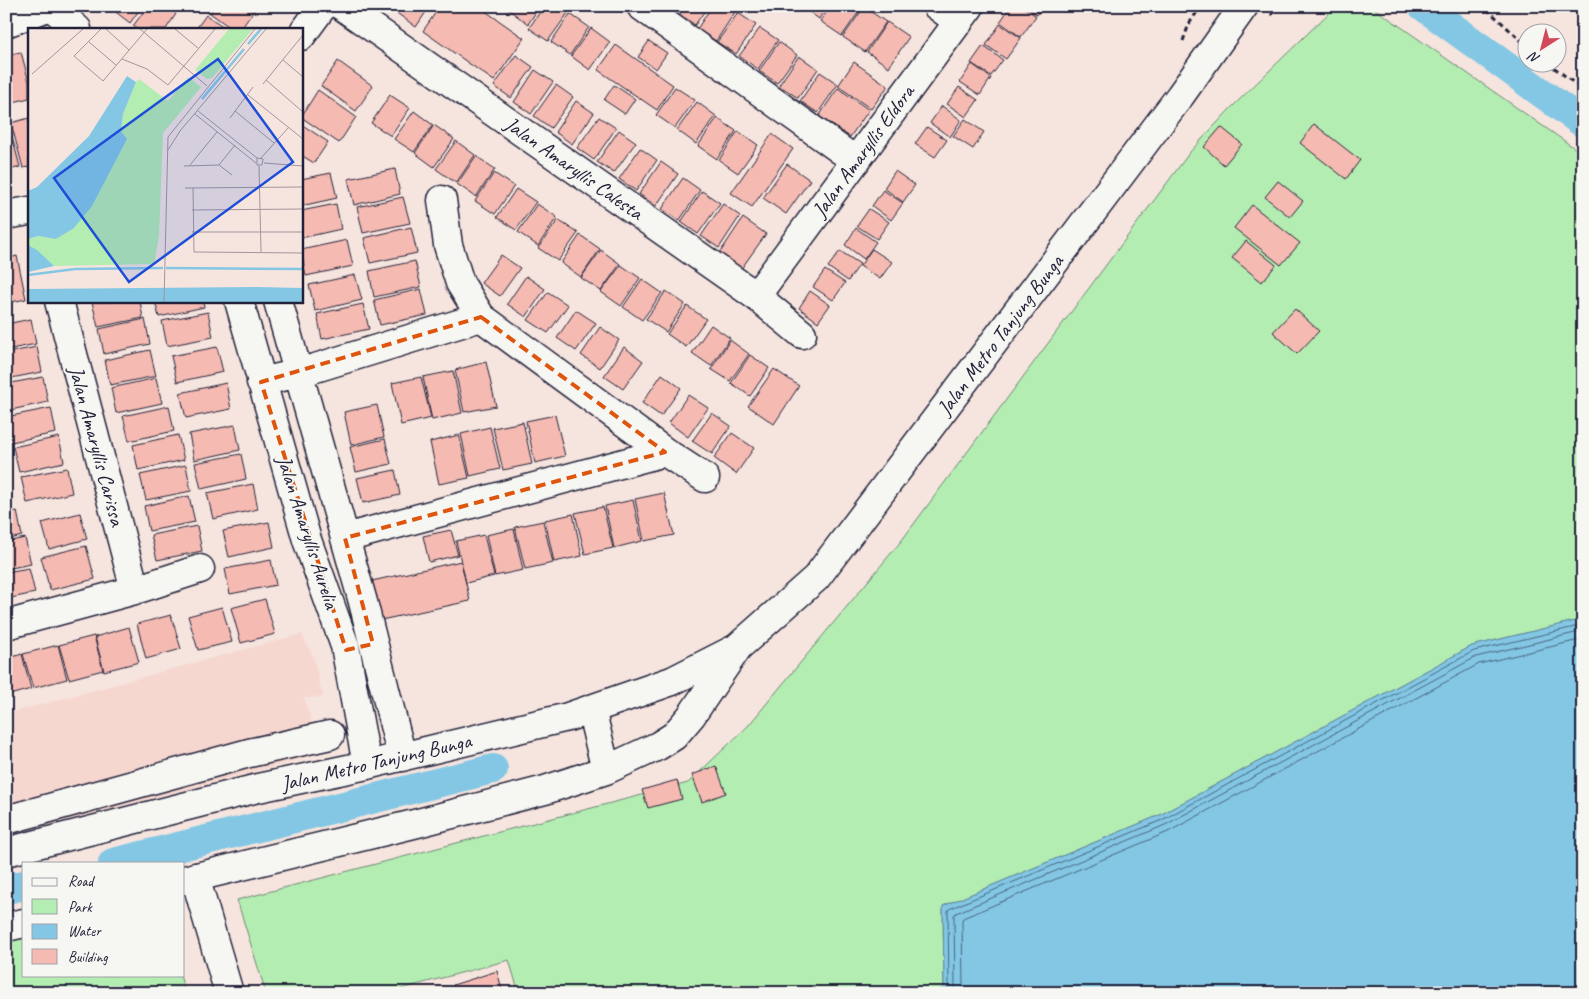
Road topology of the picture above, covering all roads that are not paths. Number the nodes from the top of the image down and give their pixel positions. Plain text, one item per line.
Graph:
1 (51, 6) edge
2 (323, 6) edge
3 (342, 6) edge
4 (641, 6) edge
5 (937, 6) edge
6 (1244, 6) edge
7 (964, 14) edge
8 (6, 23) edge
9 (76, 28) edge
10 (302, 35) edge
11 (856, 161) junction
12 (442, 200) dead end
13 (28, 211) edge
14 (6, 215) edge
15 (756, 296) junction
16 (59, 302) edge
17 (238, 302) edge
18 (278, 302) edge
19 (481, 317) junction
20 (802, 334) dead end
21 (299, 373) junction
22 (261, 382) junction
23 (665, 452) junction
24 (705, 478) dead end
25 (345, 538) junction
26 (200, 569) dead end
27 (135, 590) junction
28 (6, 625) edge
29 (374, 644) junction
30 (738, 647) junction
31 (346, 650) junction
32 (591, 709) junction
33 (330, 735) dead end
34 (249, 754) junction
35 (402, 757) junction
36 (367, 765) junction
37 (606, 770) junction
38 (258, 788) junction
39 (6, 820) edge
40 (6, 852) edge
41 (189, 878) edge
42 (22, 923) edge
43 (6, 927) edge
44 (229, 993) edge

1 - 8 street
1 - 9 street
2 - 10 street
3 - 15 street, Jalan Amaryllis Calesta
4 - 11 street
5 - 7 street
6 - 30 street, Jalan Metro Tanjung Bunga
7 - 11 street, Jalan Amaryllis Eldora
11 - 15 street, Jalan Amaryllis Eldora
12 - 19 street
13 - 14 street
15 - 20 street, Jalan Amaryllis Calesta
16 - 27 street, Jalan Amaryllis Carissa
17 - 22 street, Jalan Amaryllis Aurelia
18 - 21 street, Jalan Amaryllis Aurelia
19 - 21 street
19 - 23 street
21 - 22 street
21 - 25 street, Jalan Amaryllis Aurelia
22 - 31 street, Jalan Amaryllis Aurelia
23 - 24 street
23 - 25 street
25 - 29 street, Jalan Amaryllis Aurelia
26 - 27 street
27 - 28 street
29 - 31 street
29 - 35 street, Jalan Amaryllis Aurelia
30 - 32 street, Jalan Metro Tanjung Bunga
30 - 37 street, Jalan Metro Tanjung Bunga
31 - 36 street, Jalan Amaryllis Aurelia
32 - 35 street, Jalan Metro Tanjung Bunga
32 - 37 street
33 - 34 street
34 - 38 street
34 - 39 street
35 - 36 street, Jalan Metro Tanjung Bunga
36 - 38 street, Jalan Metro Tanjung Bunga
37 - 41 street, Jalan Metro Tanjung Bunga
38 - 40 street, Jalan Metro Tanjung Bunga
41 - 44 street
42 - 43 street

